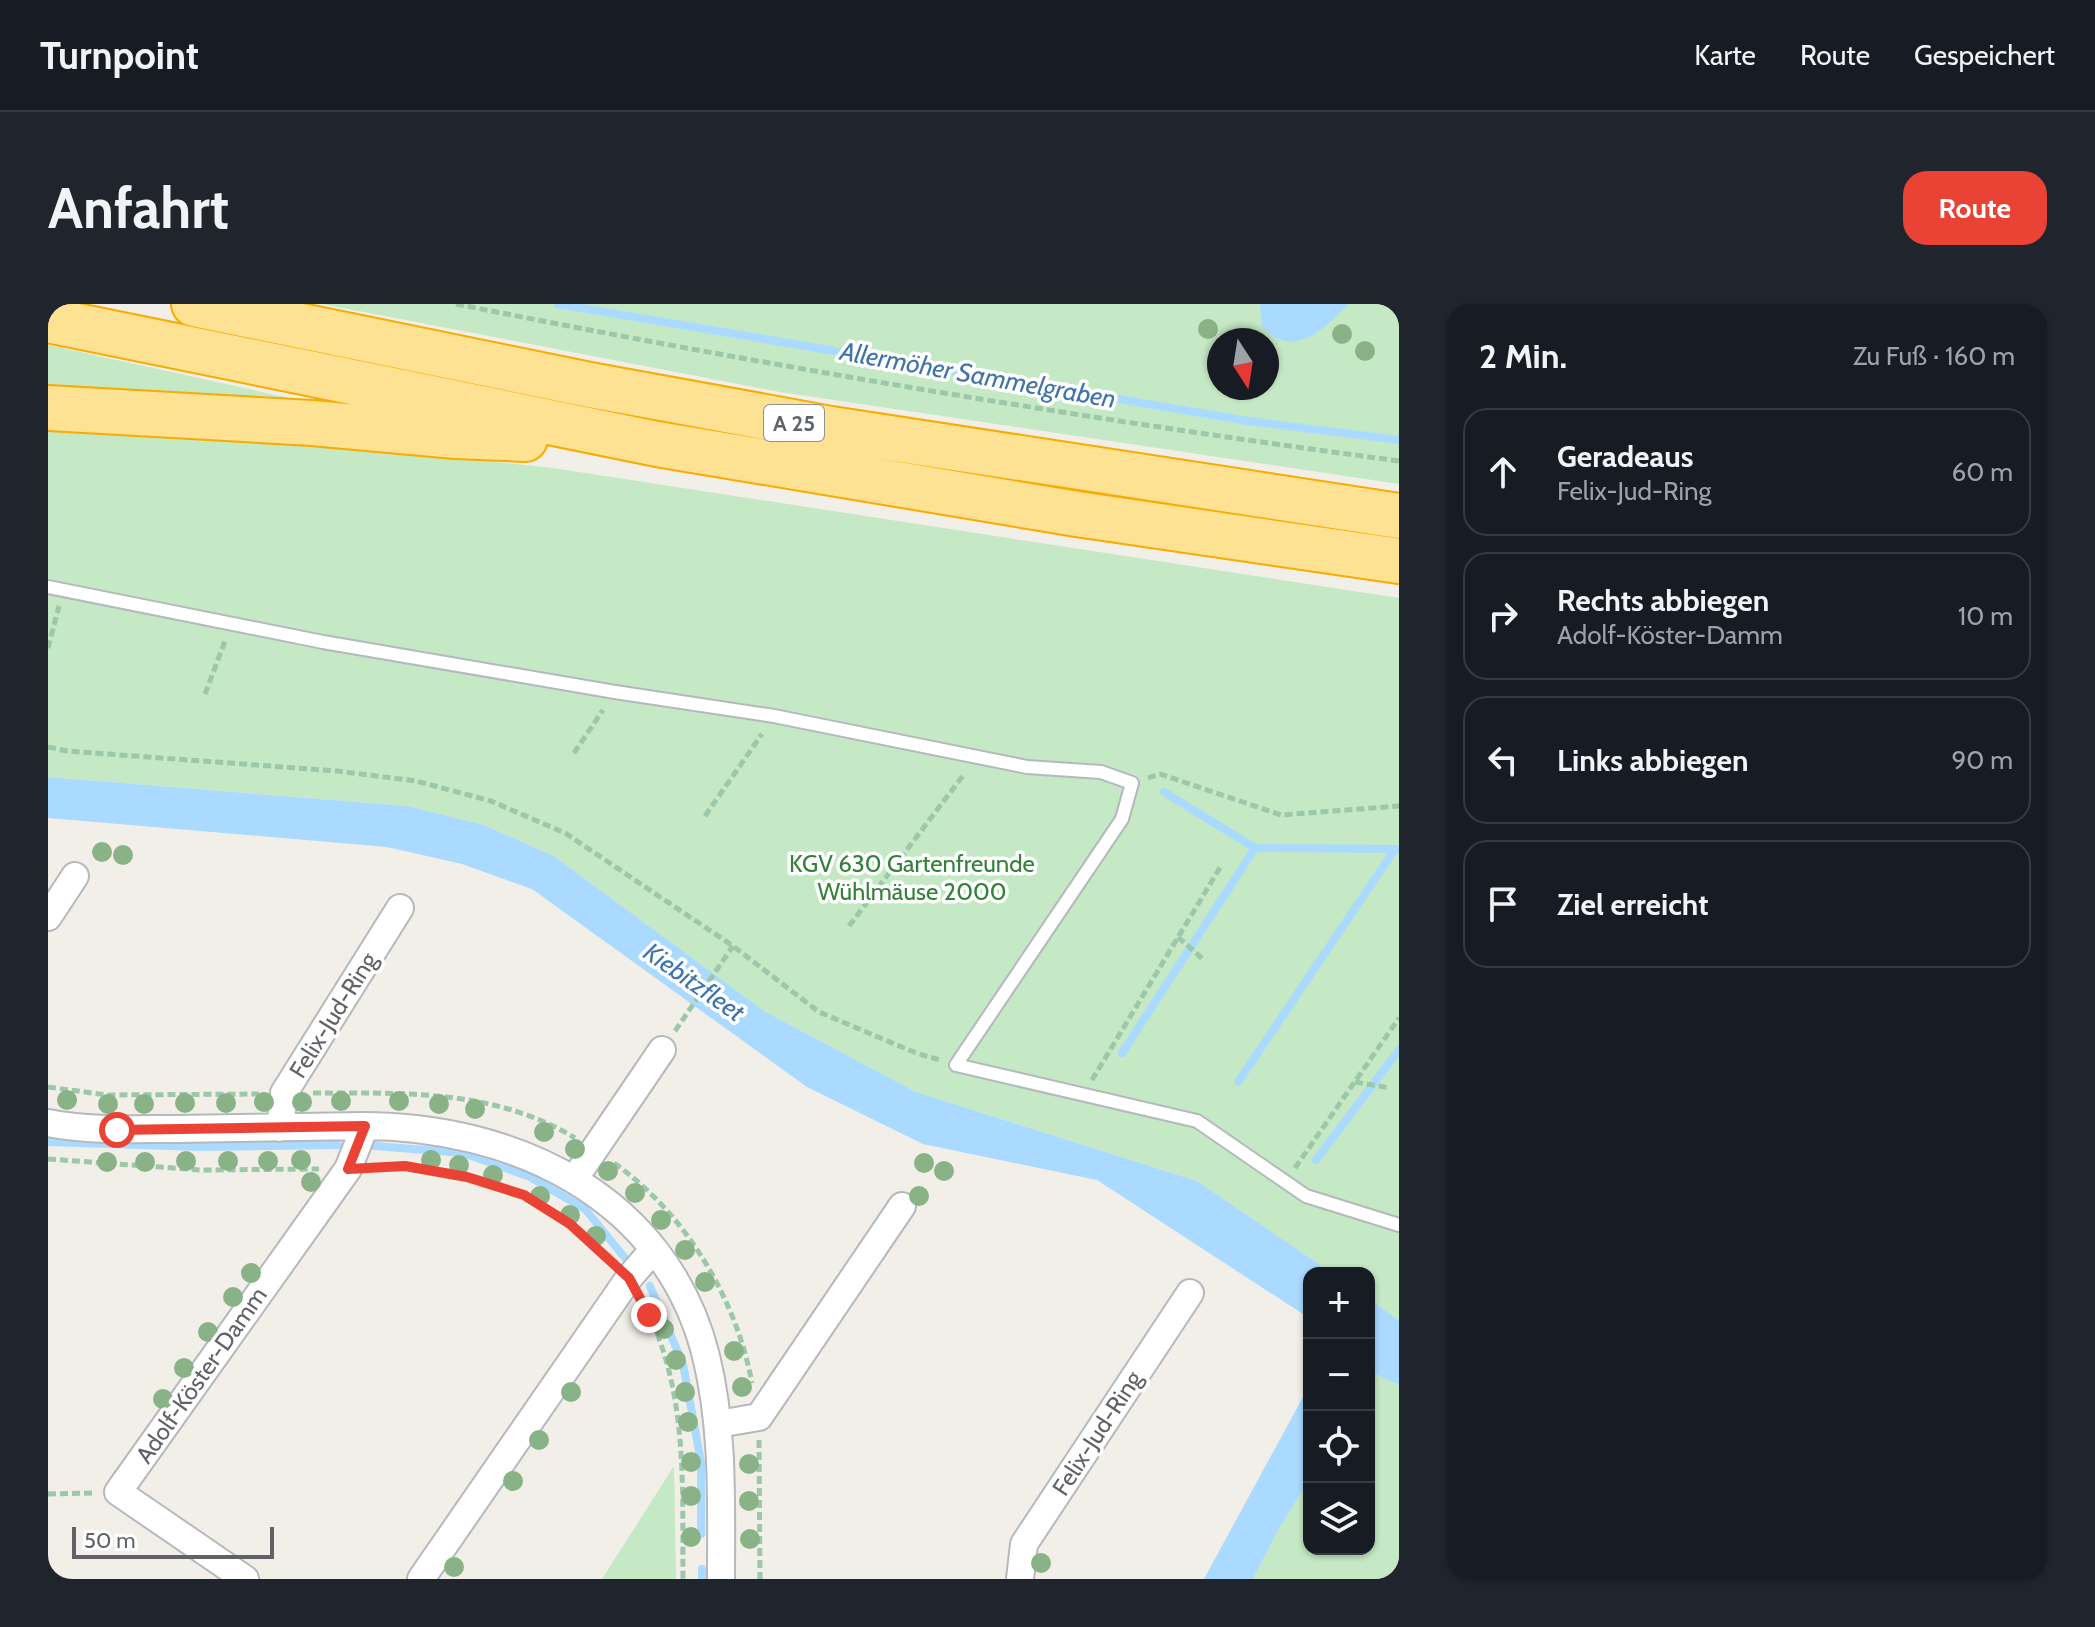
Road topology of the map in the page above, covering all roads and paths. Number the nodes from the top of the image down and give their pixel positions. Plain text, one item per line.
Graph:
1 (194, 304) edge
2 (456, 304) edge
3 (48, 320) edge
4 (48, 408) edge
5 (657, 444) junction
6 (1399, 461) edge
7 (1399, 516) edge
8 (1399, 561) edge
9 (48, 587) edge
10 (63, 590) junction
11 (231, 625) junction
12 (48, 648) edge
13 (615, 692) junction
14 (205, 694) dead end
15 (774, 716) junction
16 (48, 747) edge
17 (574, 753) dead end
18 (977, 756) junction
19 (1132, 783) junction
20 (1399, 806) edge
21 (705, 816) dead end
22 (1221, 866) dead end
23 (75, 876) dead end
24 (400, 908) dead end
25 (48, 917) edge
26 (849, 926) dead end
27 (1178, 937) junction
28 (733, 946) junction
29 (1205, 961) dead end
30 (1399, 1018) edge
31 (682, 1021) dead end
32 (662, 1050) dead end
33 (956, 1065) junction
34 (1355, 1082) junction
35 (48, 1087) edge
36 (1390, 1088) dead end
37 (284, 1093) junction
38 (1083, 1094) junction
39 (48, 1123) edge
40 (365, 1126) junction
41 (280, 1128) junction
42 (594, 1149) junction
43 (48, 1159) edge
44 (348, 1169) junction
45 (575, 1178) junction
46 (1286, 1182) junction
47 (902, 1206) dead end
48 (1399, 1225) edge
49 (653, 1250) junction
50 (629, 1278) junction
51 (1190, 1293) dead end
52 (759, 1417) junction
53 (718, 1424) junction
54 (118, 1492) junction
55 (48, 1494) edge
56 (245, 1579) edge
57 (421, 1579) edge
58 (683, 1579) edge
59 (721, 1579) edge
60 (760, 1579) edge
61 (1020, 1579) edge

1 - 7 highway, A 25
2 - 6 path
3 - 5 highway, A 25
4 - 5 highway
5 - 8 highway, A 25
9 - 10 lane
10 - 11 lane
10 - 12 path
11 - 13 lane
11 - 14 path
13 - 15 lane
13 - 17 path
15 - 18 lane
15 - 21 path
16 - 28 path
18 - 19 lane
18 - 26 path
19 - 20 path
19 - 33 lane
22 - 27 path
23 - 25 street
24 - 37 street, Felix-Jud-Ring
27 - 29 path
27 - 38 path
28 - 31 path
28 - 33 path
30 - 34 path
32 - 42 street
33 - 38 lane
34 - 36 path
34 - 46 path
35 - 37 path
37 - 41 street, Felix-Jud-Ring
37 - 42 path
38 - 46 lane
39 - 41 street
40 - 41 street
40 - 44 street, Adolf-Köster-Damm
40 - 45 street
42 - 45 street
42 - 52 path
43 - 44 path
44 - 50 path
44 - 54 street, Adolf-Köster-Damm
45 - 49 street
46 - 48 lane
47 - 52 street
49 - 50 street
49 - 53 street
50 - 57 street
50 - 58 path
51 - 61 street, Felix-Jud-Ring
52 - 53 street
52 - 60 path
53 - 59 street
54 - 55 path
54 - 56 street

